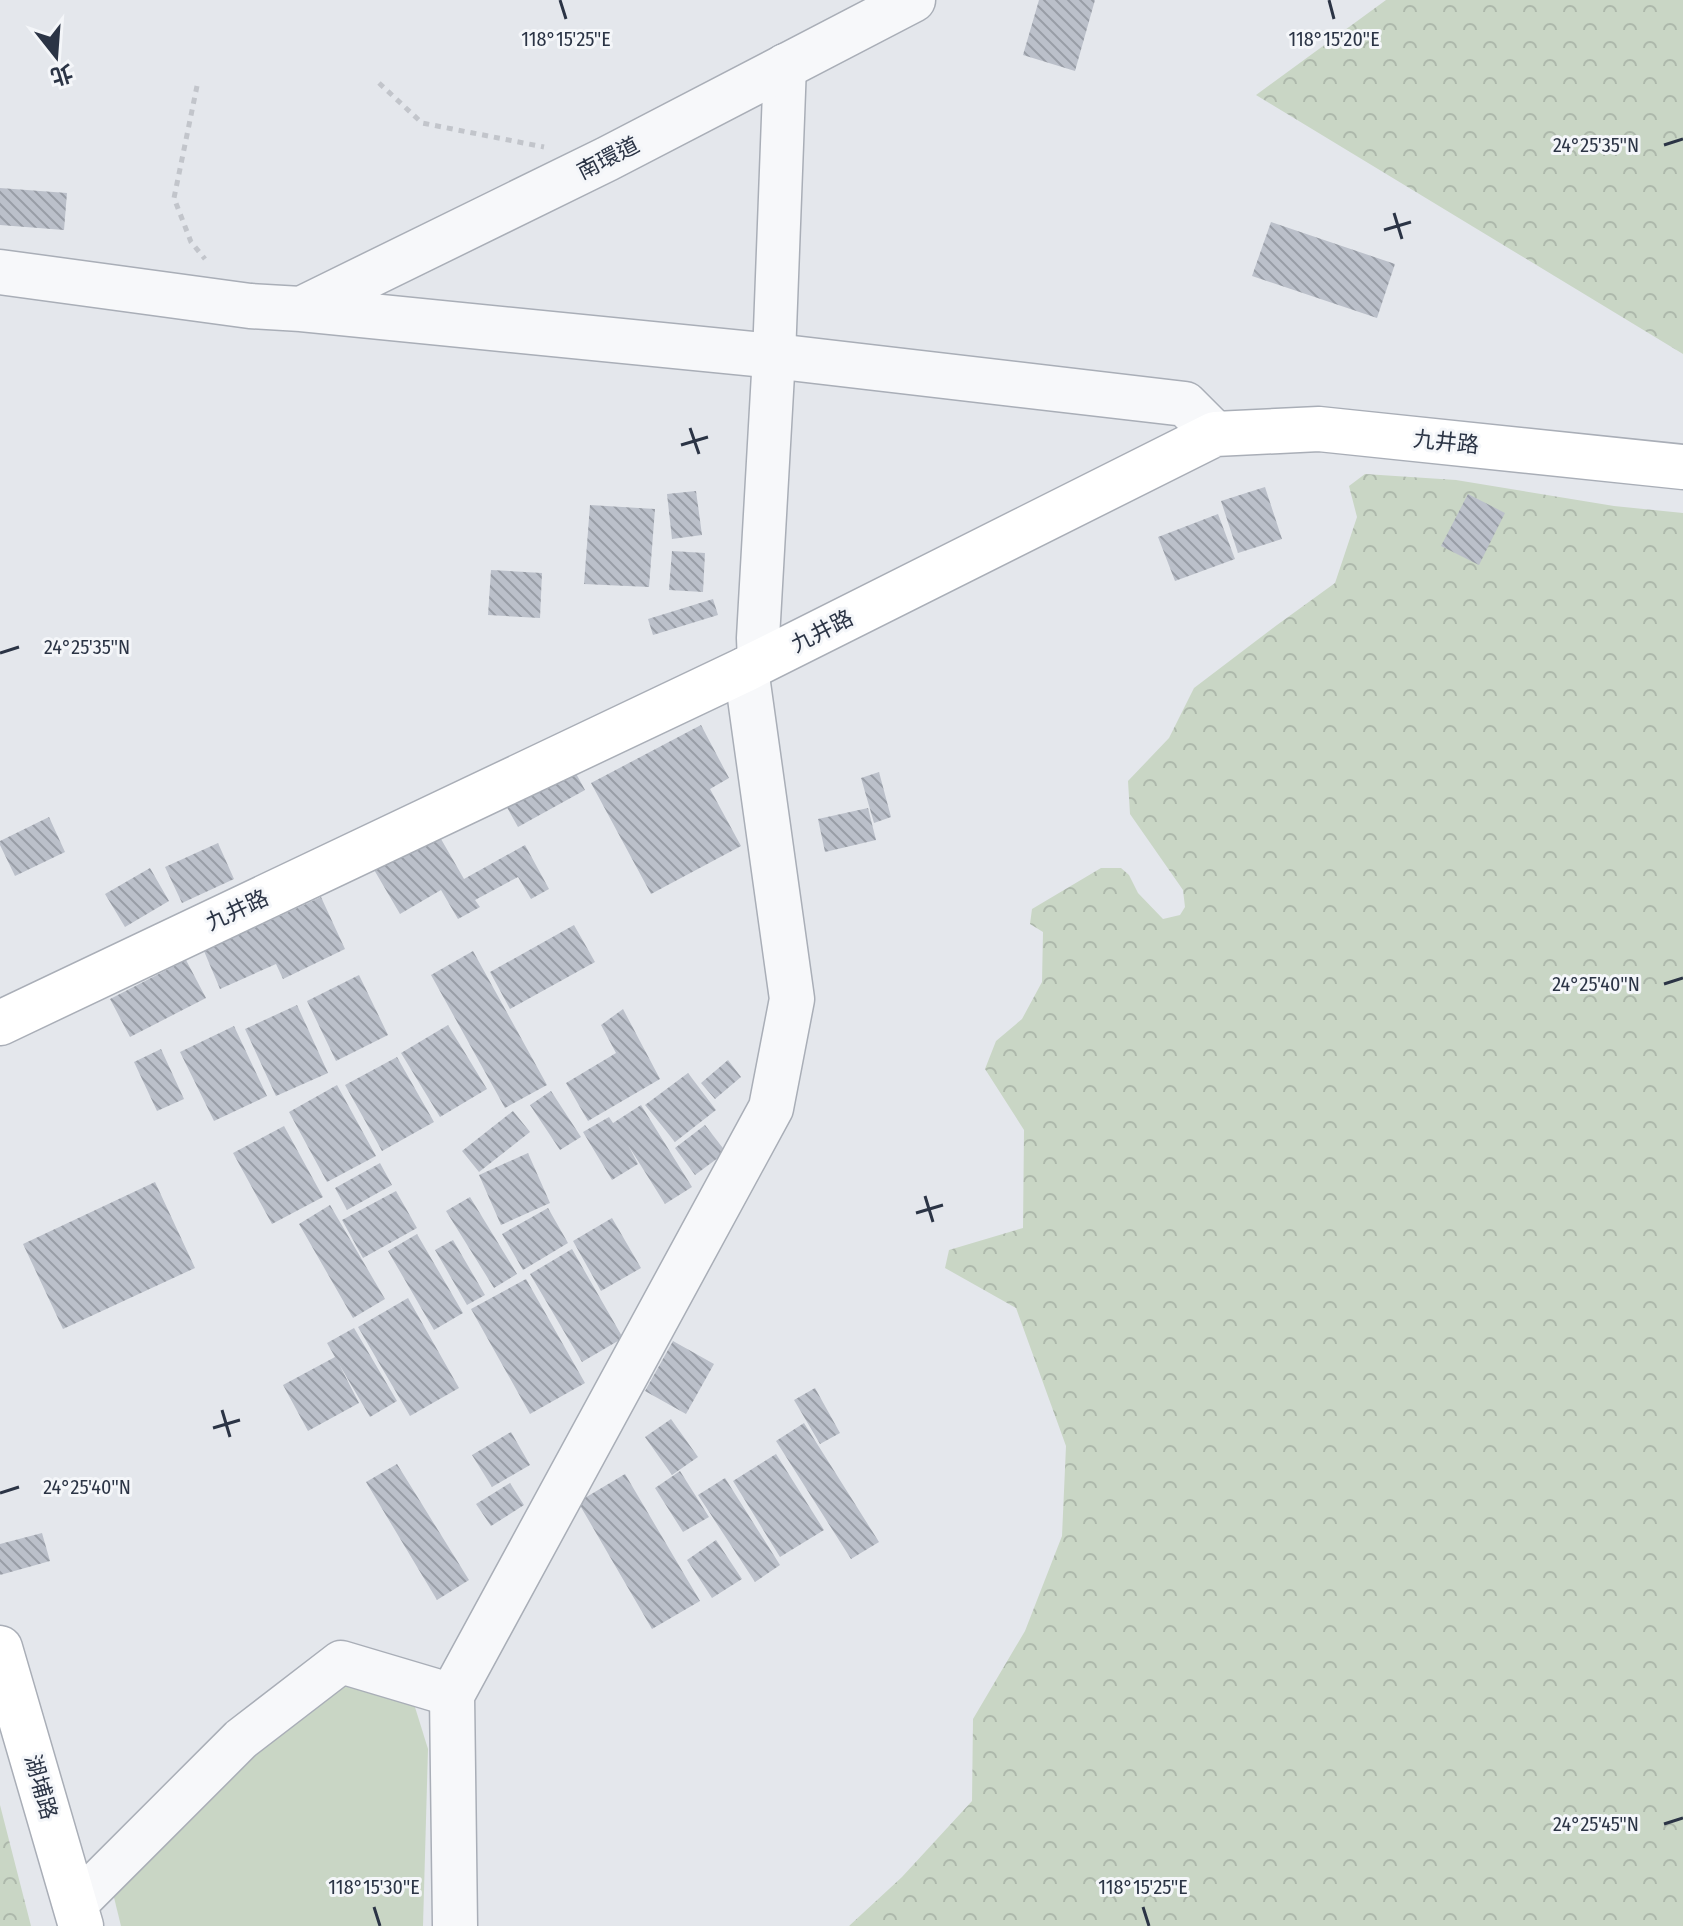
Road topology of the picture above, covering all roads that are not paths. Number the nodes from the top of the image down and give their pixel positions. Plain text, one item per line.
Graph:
1 (913, 0) edge
2 (785, 65) junction
3 (0, 272) edge
4 (301, 309) junction
5 (774, 356) junction
6 (1215, 434) junction
7 (1683, 467) edge
8 (753, 666) junction
9 (0, 1023) edge
10 (0, 1648) edge
11 (452, 1695) junction
12 (78, 1916) edge
13 (455, 1926) edge

1 - 2 street, 南環道
2 - 4 street, 南環道
2 - 5 street
3 - 4 street
4 - 5 street
5 - 6 street
5 - 8 street
6 - 7 main road, 九井路
6 - 8 main road, 九井路
8 - 9 main road, 九井路
8 - 11 street
10 - 12 main road, 湖埔路
11 - 12 street
11 - 13 street

